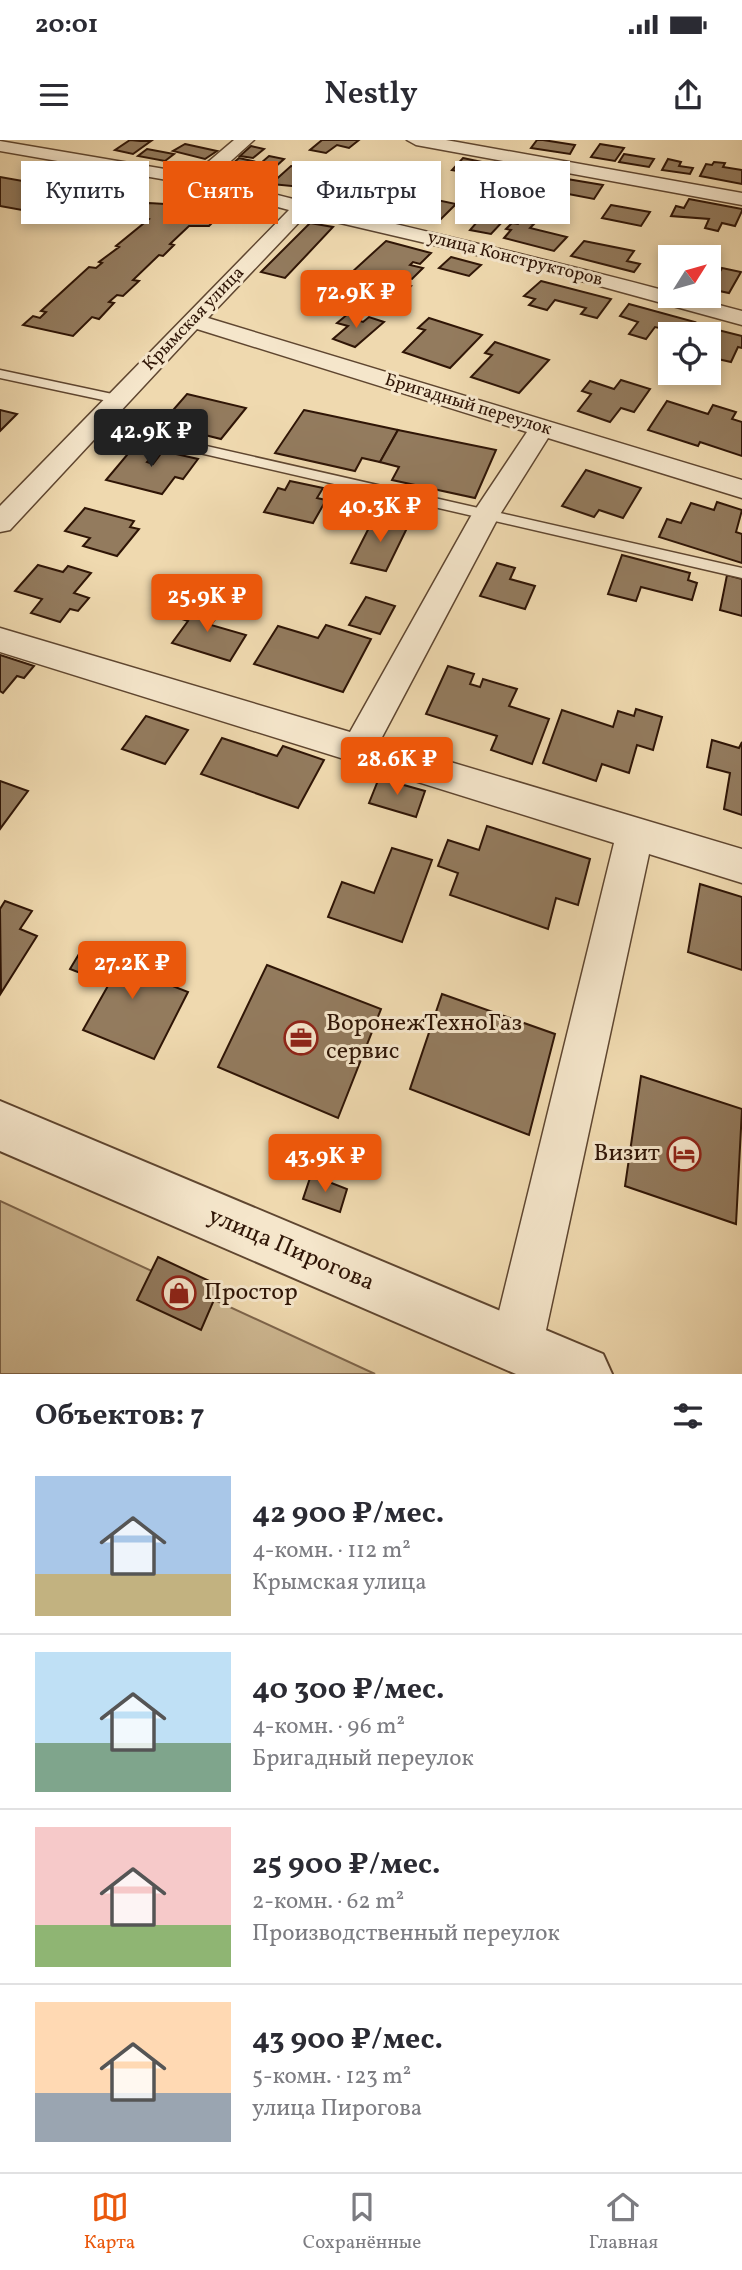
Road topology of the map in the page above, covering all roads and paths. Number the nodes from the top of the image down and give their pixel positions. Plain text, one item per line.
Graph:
1 (245, 140) edge
2 (416, 140) edge
3 (0, 146) edge
4 (220, 161) edge
5 (163, 174) edge
6 (742, 199) edge
7 (292, 218) edge
8 (370, 224) edge
9 (742, 318) edge
10 (193, 321) junction
11 (0, 374) edge
12 (117, 399) junction
13 (92, 424) junction
14 (542, 428) junction
15 (742, 489) edge
16 (485, 516) junction
17 (0, 523) edge
18 (742, 573) edge
19 (0, 640) edge
20 (359, 748) junction
21 (635, 833) junction
22 (742, 866) edge
23 (0, 1126) edge
24 (517, 1344) junction
25 (583, 1374) edge

1 - 4 street
2 - 6 street
3 - 5 street, улица Конструкторов
7 - 10 street, Крымская улица
8 - 9 street, улица Конструкторов
10 - 12 street, Крымская улица
10 - 14 street, Бригадный переулок
11 - 12 lane
12 - 13 street, Крымская улица
13 - 16 lane
13 - 17 street, Крымская улица
14 - 15 street, Бригадный переулок
14 - 16 street
16 - 18 lane
16 - 20 street
19 - 20 street
20 - 21 street
21 - 22 street
21 - 24 street
23 - 24 street, улица Пирогова
24 - 25 street, улица Пирогова

